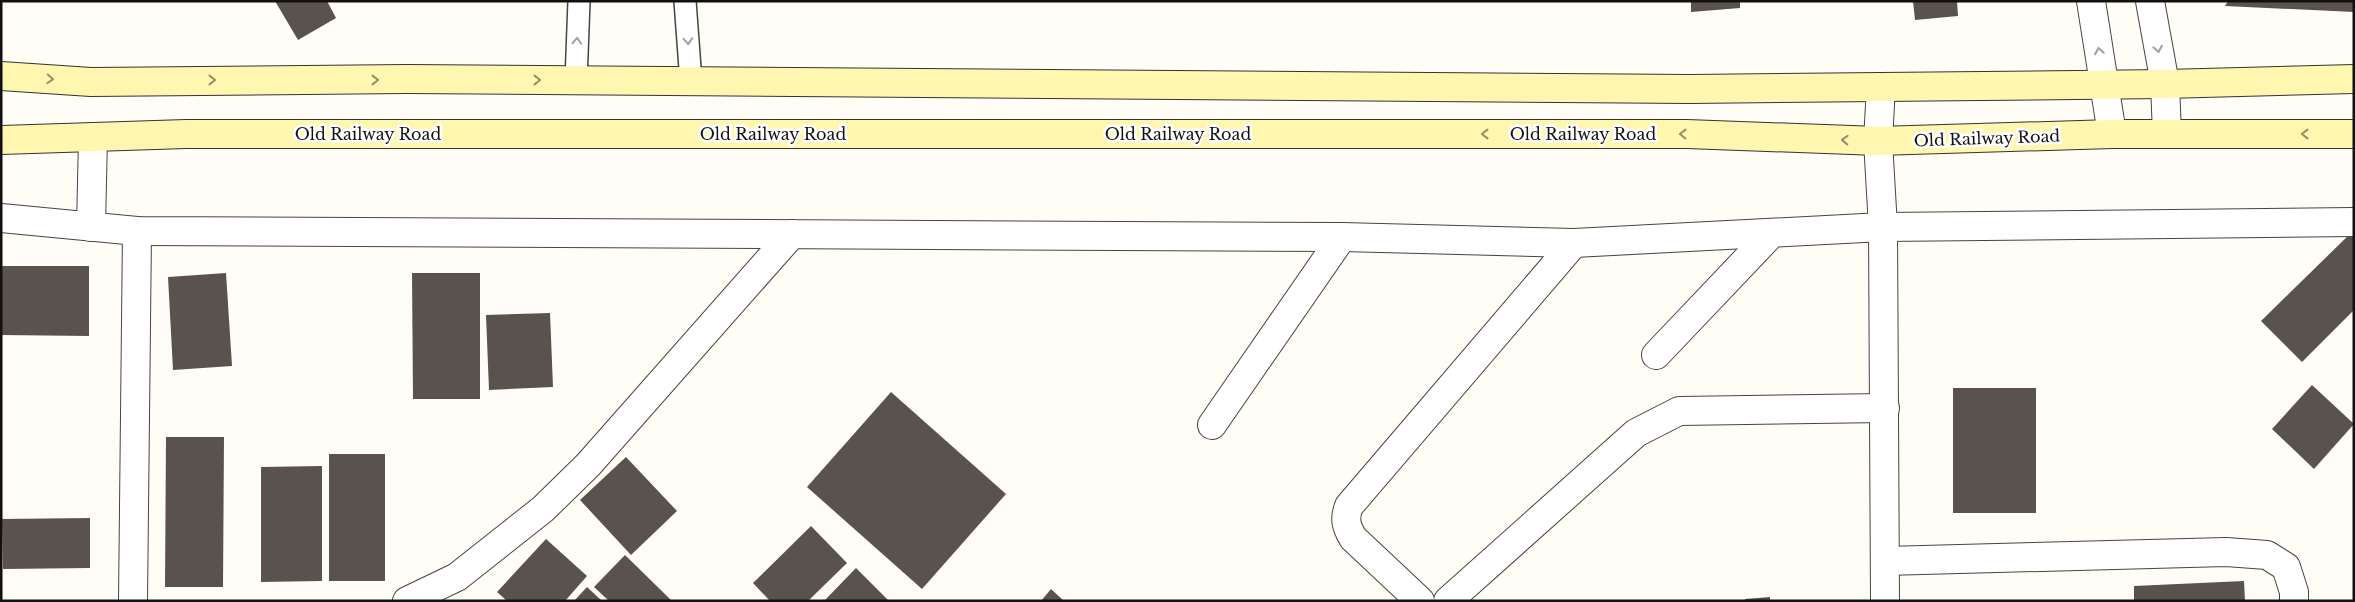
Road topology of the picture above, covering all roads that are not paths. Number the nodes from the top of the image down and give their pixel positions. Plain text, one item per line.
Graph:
1 (580, 1) edge
2 (685, 1) edge
3 (2091, 1) edge
4 (2150, 1) edge
5 (1, 76) edge
6 (2354, 79) edge
7 (576, 80) junction
8 (691, 82) junction
9 (2164, 84) junction
10 (2104, 85) junction
11 (1880, 87) junction
12 (2112, 134) junction
13 (2167, 134) junction
14 (2354, 134) edge
15 (93, 137) junction
16 (1, 140) edge
17 (1878, 141) junction
18 (1, 218) edge
19 (2354, 222) edge
20 (91, 227) junction
21 (1883, 227) junction
22 (137, 231) junction
23 (1772, 233) junction
24 (792, 234) junction
25 (1342, 237) junction
26 (1574, 243) junction
27 (1656, 355) dead end
28 (1885, 408) junction
29 (1212, 425) dead end
30 (1885, 561) junction
31 (133, 601) edge
32 (407, 601) edge
33 (1420, 601) edge
34 (1448, 601) edge
35 (1886, 601) edge
36 (2294, 601) edge

7 -> 1 lane
2 -> 8 lane
10 -> 3 street
4 -> 9 street
5 -> 7 main road
6 - 9 main road
7 - 8 main road
8 - 11 main road
9 - 10 main road
9 - 13 street
10 - 11 main road
10 - 12 street
11 - 17 street
12 - 13 main road, Old Railway Road
12 - 17 main road, Old Railway Road
14 -> 13 main road, Old Railway Road
15 - 16 main road, Old Railway Road
17 -> 15 main road, Old Railway Road
15 - 20 street
17 - 21 street
18 - 20 street
19 - 21 street
20 - 22 street
21 - 23 street
21 - 28 street
22 - 24 street
22 - 31 street
23 - 26 street
23 - 27 street
24 - 25 street
24 - 32 street
25 - 26 street
25 - 29 street
26 - 33 street
28 - 30 street
28 - 34 street
30 - 35 street
30 - 36 street

